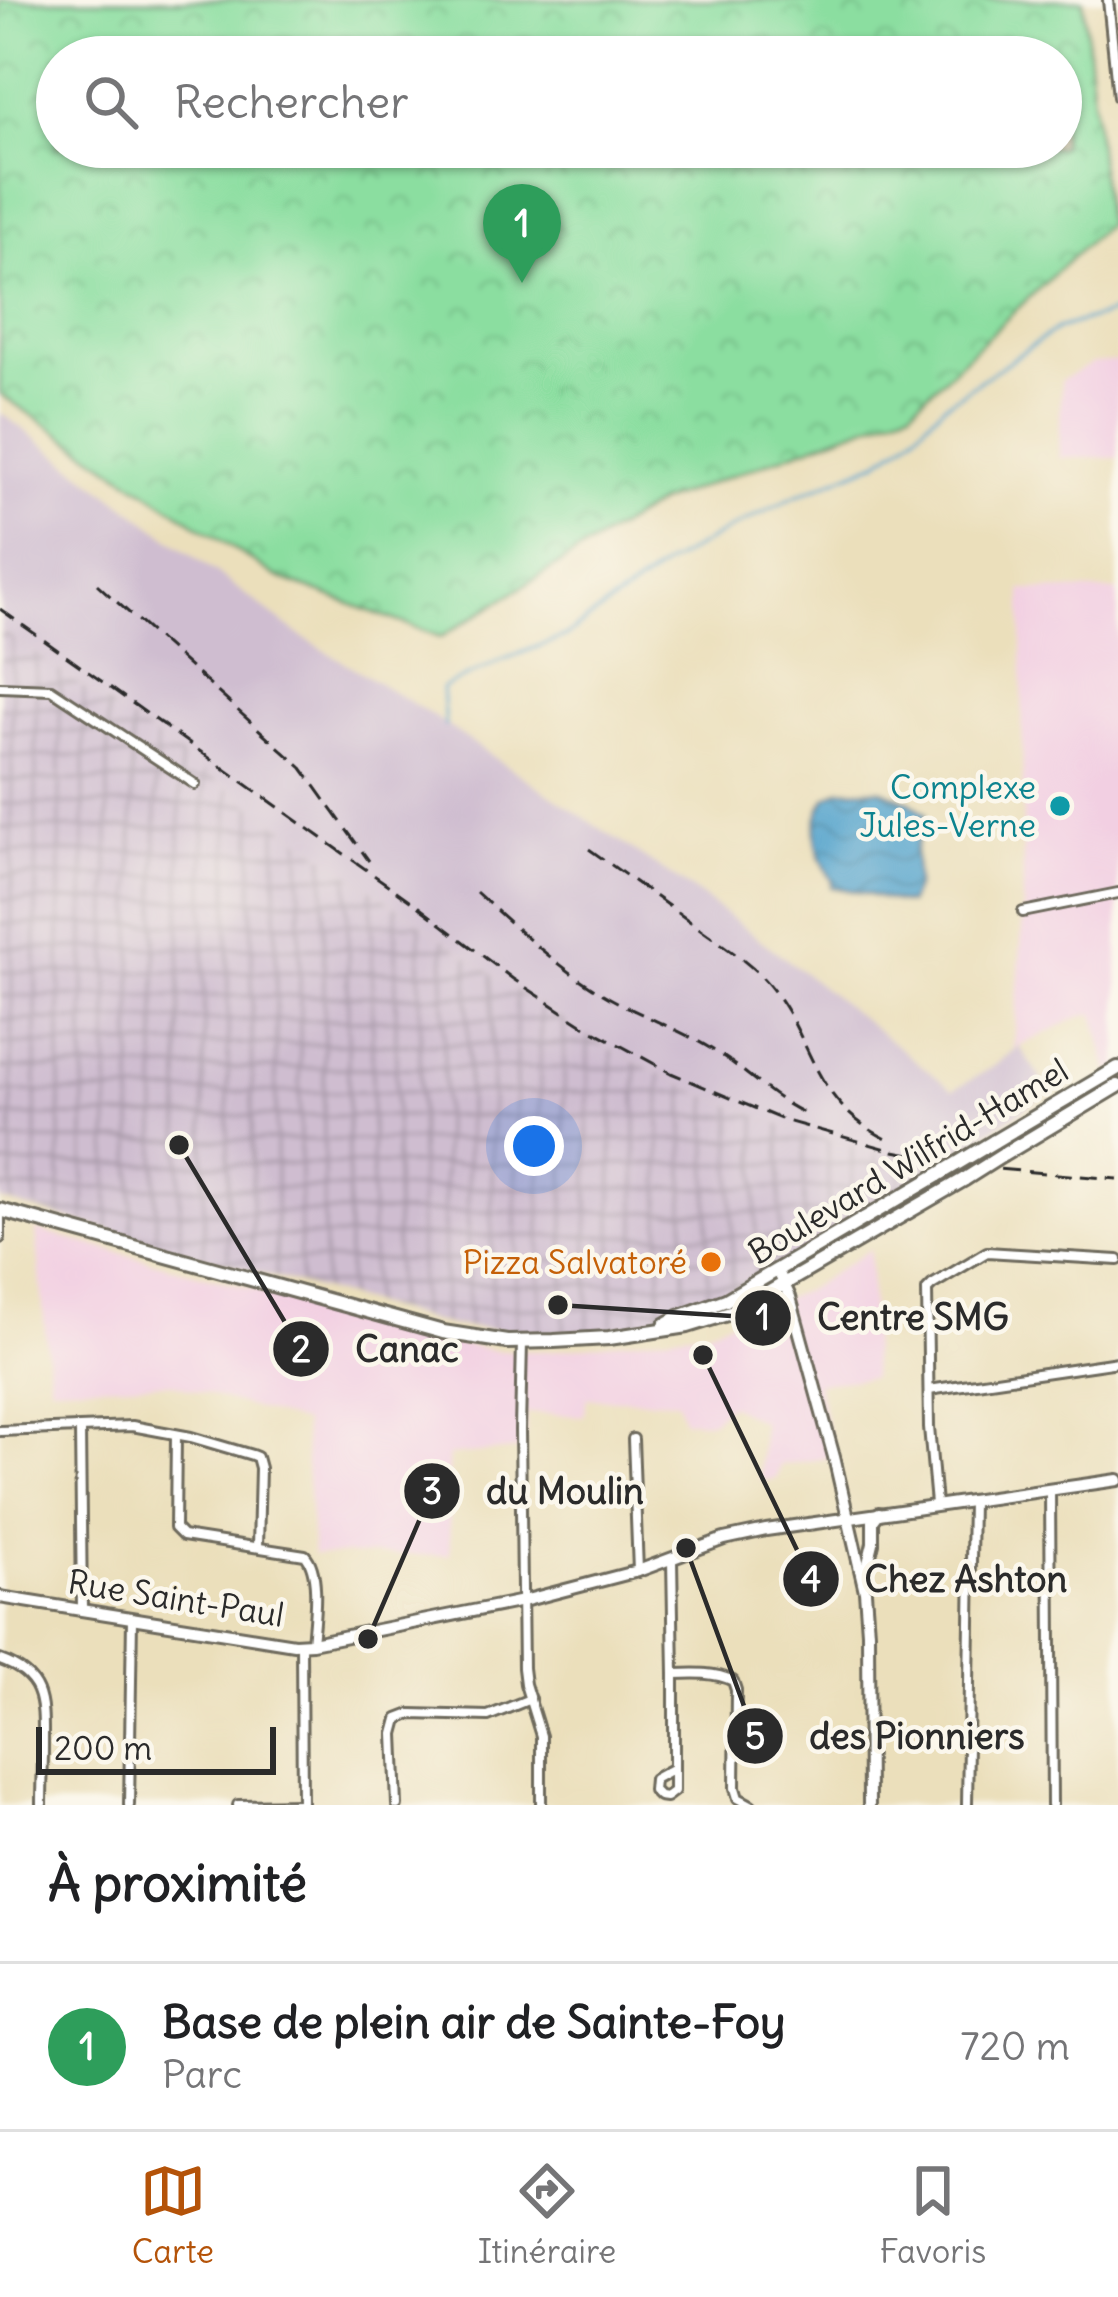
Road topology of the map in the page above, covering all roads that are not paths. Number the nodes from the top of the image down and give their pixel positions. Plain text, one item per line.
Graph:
1 (1108, 0) edge
2 (1118, 97) edge
3 (0, 687) edge
4 (195, 784) dead end
5 (1118, 893) edge
6 (1023, 912) dead end
7 (1118, 1068) edge
8 (1118, 1086) edge
9 (0, 1210) edge
10 (0, 1238) edge
11 (1118, 1261) edge
12 (778, 1270) junction
13 (785, 1285) junction
14 (659, 1329) junction
15 (522, 1342) junction
16 (1118, 1362) edge
17 (929, 1390) junction
18 (80, 1429) junction
19 (0, 1431) edge
20 (176, 1436) junction
21 (633, 1439) dead end
22 (1118, 1480) edge
23 (1050, 1488) junction
24 (972, 1499) junction
25 (937, 1504) junction
26 (879, 1513) junction
27 (848, 1518) junction
28 (258, 1546) junction
29 (672, 1560) junction
30 (638, 1571) junction
31 (863, 1583) junction
32 (0, 1597) edge
33 (523, 1601) junction
34 (82, 1611) junction
35 (132, 1619) junction
36 (307, 1643) junction
37 (0, 1660) edge
38 (674, 1674) junction
39 (530, 1699) junction
40 (674, 1768) dead end
41 (42, 1805) edge
42 (129, 1805) edge
43 (238, 1805) edge
44 (302, 1805) edge
45 (397, 1805) edge
46 (541, 1805) edge
47 (751, 1805) edge
48 (868, 1805) edge
49 (968, 1805) edge
50 (1052, 1805) edge

1 - 2 street
3 - 4 street
5 - 6 street
7 - 12 main road, Boulevard Wilfrid-Hamel, bridge
8 - 13 main road, Boulevard Wilfrid-Hamel, bridge
9 - 10 street
9 - 15 main road, Boulevard Wilfrid-Hamel
11 - 17 street
12 - 13 street
12 - 14 main road, Boulevard Wilfrid-Hamel
13 - 14 main road, Boulevard Wilfrid-Hamel
13 - 27 street
14 - 15 main road, Boulevard Wilfrid-Hamel
15 - 33 street
16 - 17 street
17 - 25 street
18 - 19 street
18 - 20 street
18 - 34 street
20 - 28 street
20 - 28 street
21 - 30 street
22 - 23 street, Rue Saint-Paul
23 - 24 street, Rue Saint-Paul
23 - 50 street
24 - 25 street, Rue Saint-Paul
24 - 49 street
25 - 26 street, Rue Saint-Paul
26 - 27 street, Rue Saint-Paul
26 - 31 street
27 - 29 street, Rue Saint-Paul
27 - 31 street
28 - 36 street
29 - 30 street, Rue Saint-Paul
29 - 38 street
30 - 33 street, Rue Saint-Paul
31 - 48 street
32 - 34 street, Rue Saint-Paul
33 - 36 street, Rue Saint-Paul
33 - 39 street
34 - 35 street, Rue Saint-Paul
35 - 36 street, Rue Saint-Paul
35 - 42 street
36 - 44 street
37 - 41 street
38 - 40 street
38 - 47 street
39 - 45 street
39 - 46 street
43 - 44 street

